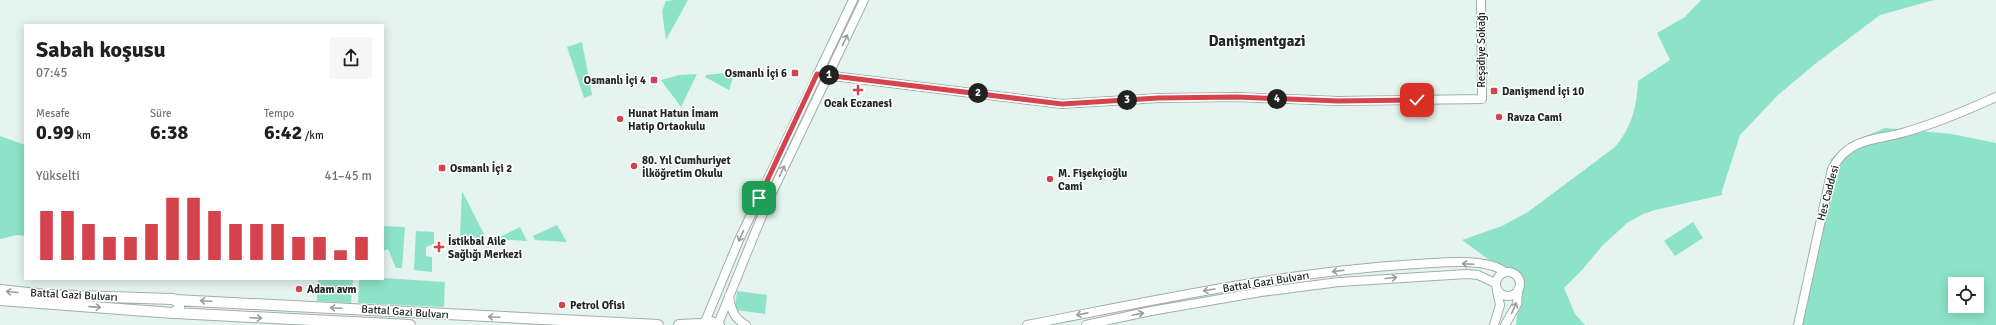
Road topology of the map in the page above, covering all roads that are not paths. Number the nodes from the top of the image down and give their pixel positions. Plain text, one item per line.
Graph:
1 (853, 0) edge
2 (864, 0) edge
3 (1481, 0) edge
4 (817, 74) junction
5 (828, 75) junction
6 (1996, 97) edge
7 (1505, 272) junction
8 (1496, 287) junction
9 (0, 290) edge
10 (1518, 290) junction
11 (729, 296) junction
12 (0, 300) edge
13 (173, 300) junction
14 (173, 313) junction
15 (702, 324) edge
16 (719, 324) edge
17 (410, 325) edge
18 (658, 325) edge
19 (679, 325) edge
20 (746, 325) edge
21 (1027, 325) edge
22 (1086, 325) edge
23 (1494, 325) edge
24 (1505, 325) edge
25 (1798, 325) edge

1 - 4 street
5 -> 2 street
3 - 5 street, Reşadiye Sokağı
4 - 5 street
4 -> 15 street
11 -> 5 street
6 - 25 street, Hes Caddesi
7 - 8 street
7 - 10 street
7 -> 21 street, Battal Gazi Bulvarı
8 - 10 street
22 -> 8 street, Battal Gazi Bulvarı
8 - 23 street
13 -> 9 main road, Battal Gazi Bulvarı
24 -> 10 street
11 - 16 street
11 - 20 street
12 -> 14 main road, Battal Gazi Bulvarı
13 - 14 main road
18 -> 13 main road, Battal Gazi Bulvarı
14 -> 17 main road, Battal Gazi Bulvarı
15 - 16 main road
15 - 19 main road

